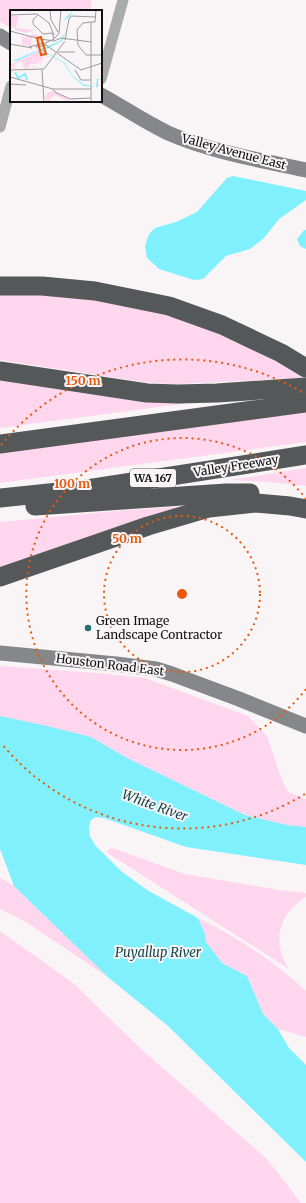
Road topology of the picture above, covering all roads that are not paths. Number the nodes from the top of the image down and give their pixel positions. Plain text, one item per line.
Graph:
1 (123, 0) edge
2 (0, 36) edge
3 (10, 42) edge
4 (102, 75) edge
5 (10, 90) edge
6 (102, 96) edge
7 (0, 127) edge
8 (306, 170) edge
9 (0, 286) edge
10 (306, 368) edge
11 (0, 371) edge
12 (306, 387) edge
13 (306, 402) edge
14 (0, 444) edge
15 (306, 455) edge
16 (0, 498) edge
17 (306, 499) edge
18 (0, 509) edge
19 (306, 509) edge
20 (0, 577) edge
21 (0, 653) edge
22 (306, 726) edge

1 - 4 street
2 - 3 street
5 - 7 street
6 - 8 street, Valley Avenue East
9 - 10 highway
11 - 12 highway
13 - 14 highway
15 - 16 highway, Valley Freeway / WA 167
17 - 18 highway
19 - 20 highway
21 - 22 street, Houston Road East

